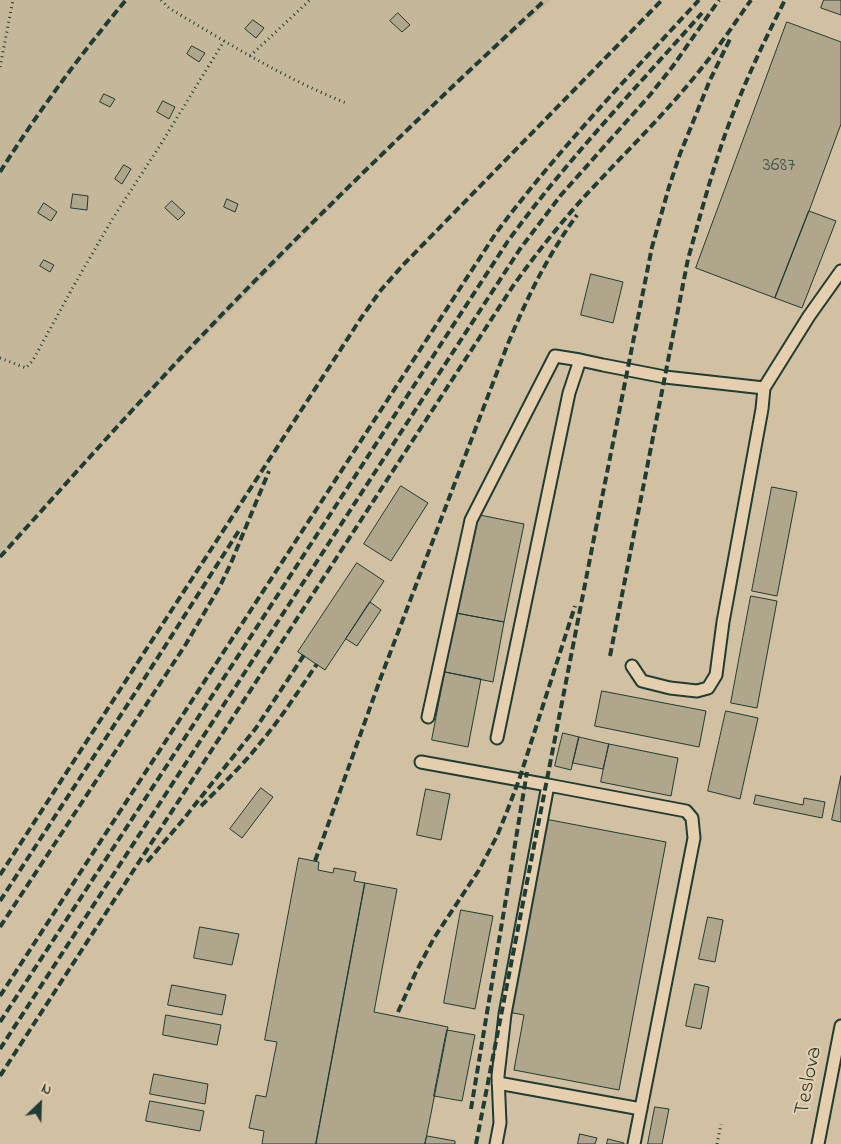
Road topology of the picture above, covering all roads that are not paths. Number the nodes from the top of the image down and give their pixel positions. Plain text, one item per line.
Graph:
1 (841, 271) edge
2 (580, 360) junction
3 (764, 388) junction
4 (632, 666) dead end
5 (428, 717) dead end
6 (497, 738) dead end
7 (421, 762) dead end
8 (548, 785) junction
9 (841, 1026) edge
10 (498, 1083) junction
11 (642, 1108) junction
12 (496, 1144) edge
13 (634, 1144) edge
14 (818, 1144) edge

1 - 3 lane
2 - 3 lane
2 - 5 lane
2 - 6 lane
3 - 4 lane
7 - 8 lane
8 - 10 lane
8 - 11 lane
9 - 14 lane, Teslova
10 - 11 lane
10 - 12 lane
11 - 13 lane

